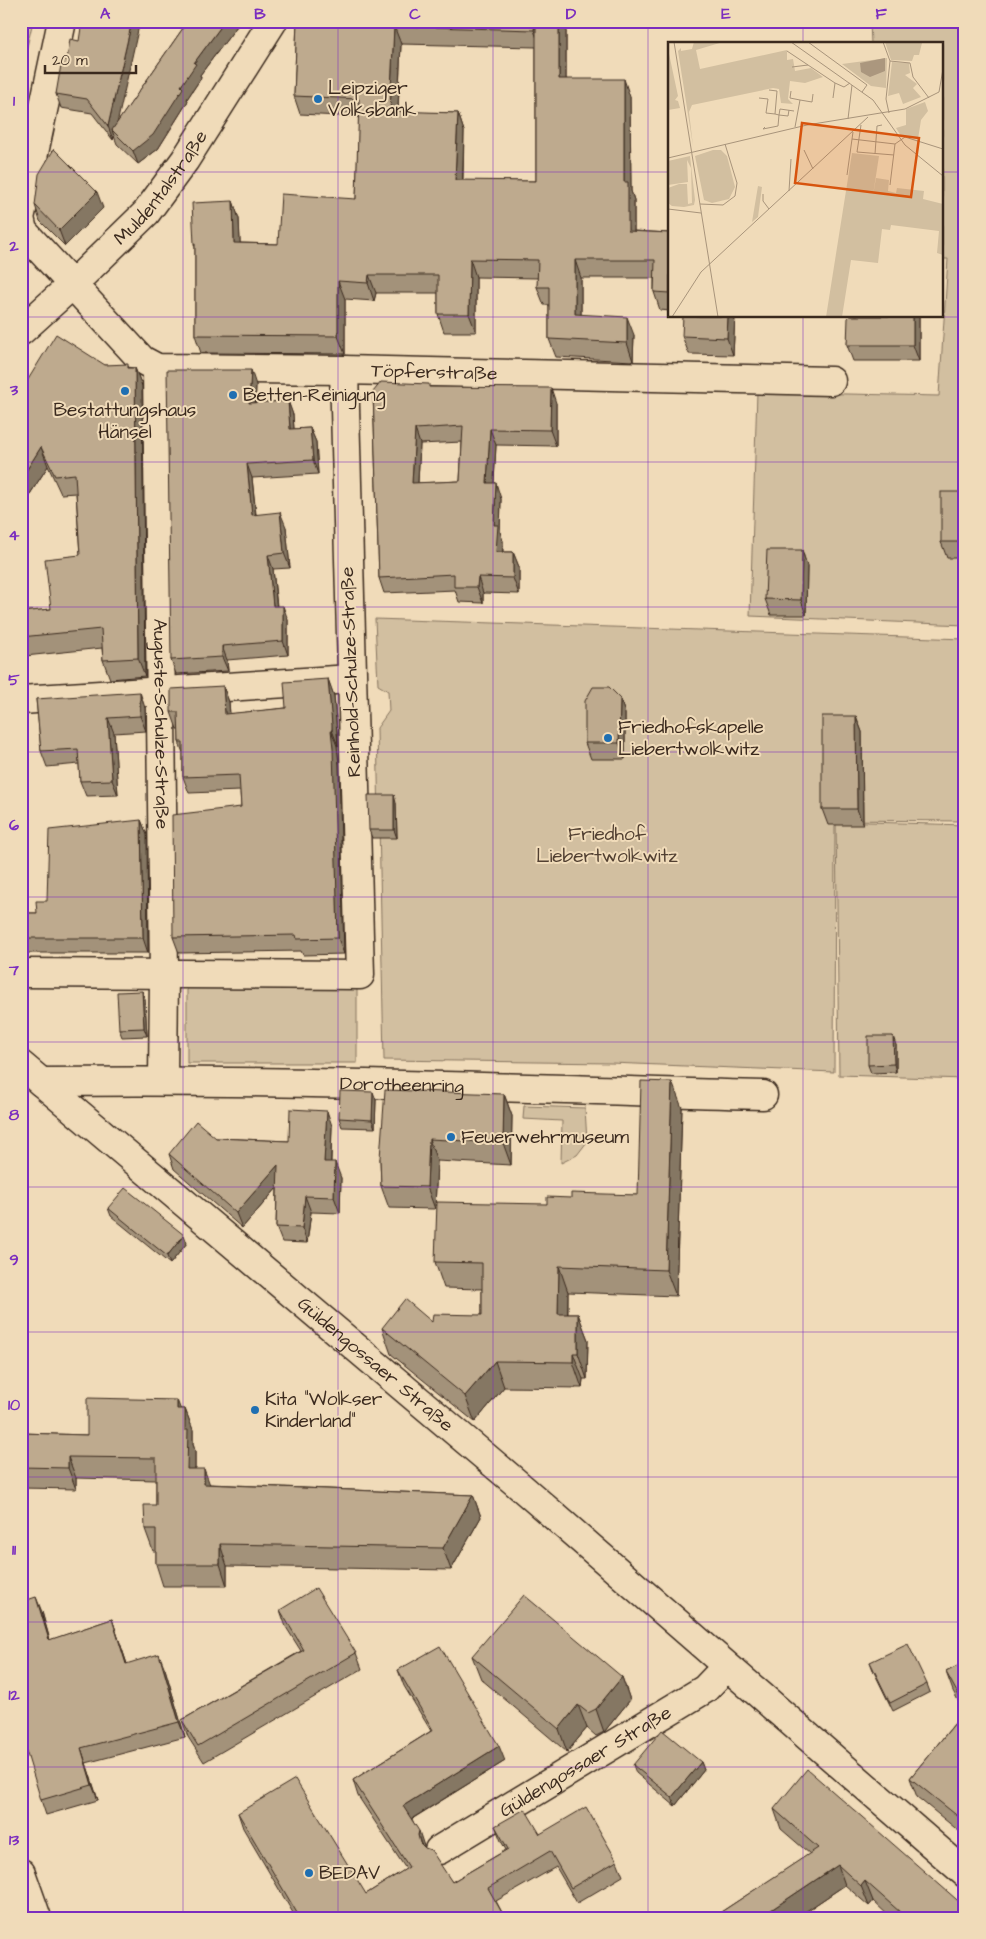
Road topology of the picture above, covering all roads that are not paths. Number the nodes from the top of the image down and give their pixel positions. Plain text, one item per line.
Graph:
1 (62, 21) edge
2 (273, 21) edge
3 (21, 214) edge
4 (21, 222) edge
5 (73, 284) junction
6 (21, 332) edge
7 (157, 368) junction
8 (344, 370) junction
9 (831, 381) dead end
10 (351, 679) junction
11 (161, 690) junction
12 (21, 700) edge
13 (21, 973) edge
14 (164, 975) junction
15 (31, 1074) edge
16 (163, 1081) junction
17 (763, 1095) dead end
18 (726, 1667) junction
19 (439, 1850) dead end
20 (21, 1873) edge
21 (965, 1873) edge
22 (37, 1918) edge

1 - 3 street
2 - 5 street, Muldentalstraße
4 - 5 street
5 - 6 street, Muldentalstraße
5 - 7 street
7 - 8 street, Töpferstraße
7 - 11 street, Auguste-Schulze-Straße
8 - 9 street, Töpferstraße
8 - 10 street, Reinhold-Schulze-Straße
10 - 11 street
10 - 14 street, Reinhold-Schulze-Straße
11 - 12 street
11 - 14 street, Auguste-Schulze-Straße
13 - 14 street
14 - 16 street, Auguste-Schulze-Straße
15 - 16 street, Dorotheenring
15 - 18 street, Güldengossaer Straße
16 - 17 street, Dorotheenring
18 - 19 street, Güldengossaer Straße
18 - 21 street, Güldengossaer Straße
20 - 22 street

